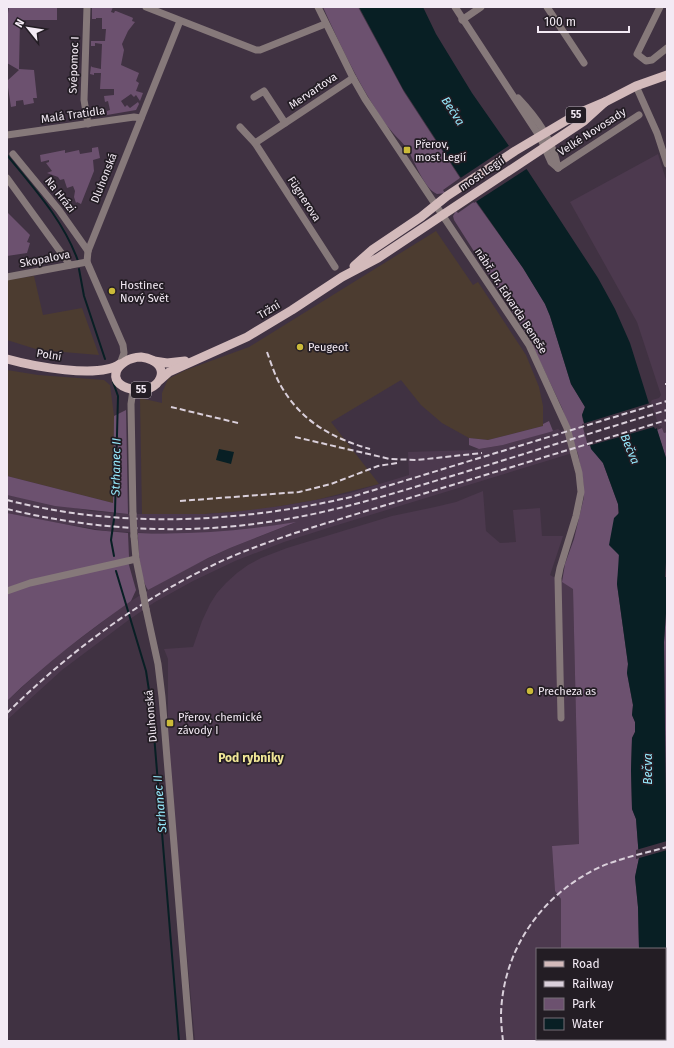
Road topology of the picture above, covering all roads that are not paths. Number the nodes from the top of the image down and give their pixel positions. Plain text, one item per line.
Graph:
1 (88, 7) edge
2 (146, 7) edge
3 (318, 7) edge
4 (455, 7) edge
5 (481, 7) edge
6 (548, 7) edge
7 (660, 7) edge
8 (163, 10) edge
9 (462, 20) junction
10 (180, 21) junction
11 (325, 24) junction
12 (667, 48) edge
13 (584, 63) dead end
14 (667, 75) edge
15 (353, 78) junction
16 (636, 86) junction
17 (254, 97) dead end
18 (605, 102) junction
19 (639, 115) dead end
20 (141, 118) junction
21 (286, 123) junction
22 (88, 124) junction
23 (240, 127) dead end
24 (7, 135) edge
25 (543, 136) junction
26 (255, 143) junction
27 (547, 145) junction
28 (516, 151) joint
29 (13, 154) dead end
30 (523, 161) joint
31 (667, 164) edge
32 (7, 178) edge
33 (447, 196) joint
34 (436, 205) junction
35 (454, 207) joint
36 (442, 215) junction
37 (88, 251) junction
38 (87, 262) junction
39 (70, 265) junction
40 (335, 267) dead end
41 (342, 276) junction
42 (7, 277) edge
43 (122, 345) junction
44 (204, 356) junction
45 (136, 358) junction
46 (7, 359) edge
47 (154, 361) junction
48 (120, 364) junction
49 (87, 371) junction
50 (160, 380) junction
51 (118, 382) junction
52 (133, 390) junction
53 (136, 558) junction
54 (7, 591) edge
55 (561, 718) dead end
56 (190, 1041) edge

1 - 22 street, Svépomoc I
2 - 8 street
3 - 11 street, nábř. Dr. Edvarda Beneše
4 - 9 street
5 - 9 street
6 - 13 street
7 - 12 street
8 - 10 street
9 - 25 street
10 - 11 street
10 - 20 street, Dluhonská
11 - 15 street, nábř. Dr. Edvarda Beneše
14 - 16 main road, Velké Novosady / 55
15 - 21 street, Mervartova
15 - 34 street, nábř. Dr. Edvarda Beneše
16 - 18 main road, Velké Novosady / 55
16 - 31 street
17 - 21 street, Mervartova
18 - 25 main road, Velké Novosady / 55
18 - 27 main road, Velké Novosady / 55
19 - 27 street, Velké Novosady
20 - 22 street, Malá Tratidla
20 - 37 street, Dluhonská
21 - 26 street, Mervartova
22 - 24 street, Malá Tratidla
23 - 26 street
25 - 27 street
25 - 28 main road, Velké Novosady / 55
26 - 40 street, Fügnerova
27 - 30 main road, Velké Novosady / 55
28 - 33 main road, most Legií / 55
29 - 37 street, Na Hrázi
30 - 35 main road, most Legií / 55
32 - 39 street
33 - 34 main road, Tržní / 55
34 - 36 street, nábř. Dr. Edvarda Beneše
34 - 41 main road, Tržní / 55
35 - 36 main road, Tržní / 55
36 - 41 main road, Tržní / 55
36 - 55 street, nábř. Dr. Edvarda Beneše
37 - 38 street, Dluhonská
38 - 39 street, Skopalova
38 - 43 street, Dluhonská
39 - 42 street, Skopalova
41 - 44 main road, Tržní / 55
43 - 45 street, Dluhonská
43 - 48 street, Dluhonská
44 - 47 main road, Tržní / 55
44 - 50 main road, Tržní / 55
45 - 47 main road, 55
45 - 48 main road, 55
46 - 49 main road, Polní / 55
47 - 50 main road, 55
48 - 49 main road, Polní / 55
48 - 51 main road, Dluhonská / 55
49 - 51 main road, Polní / 55
50 - 52 main road, 55
51 - 52 main road, 55
52 - 53 street, Dluhonská, bridge
53 - 54 street
53 - 56 street, Dluhonská, bridge

